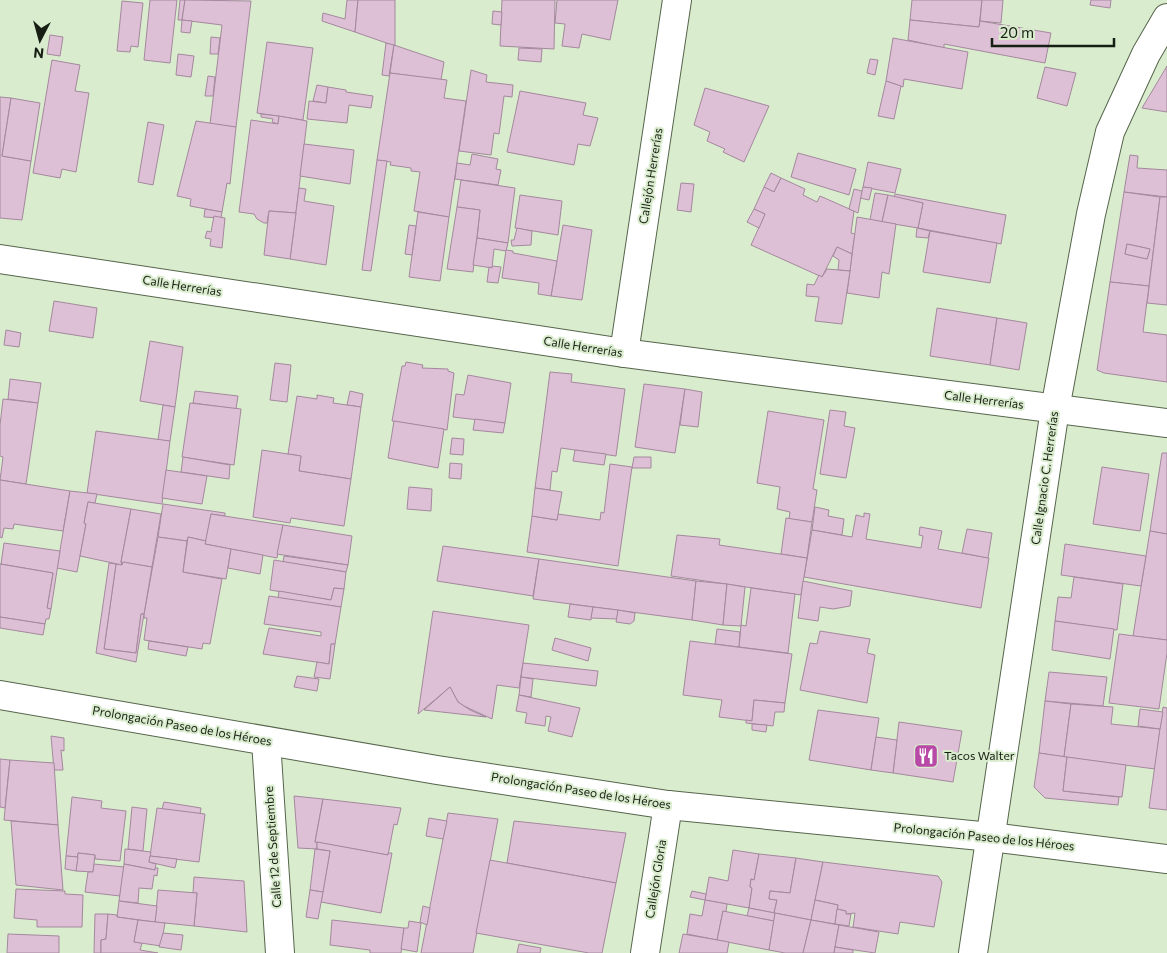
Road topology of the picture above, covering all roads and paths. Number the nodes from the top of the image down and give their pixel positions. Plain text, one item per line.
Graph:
1 (677, 0) edge
2 (1167, 18) edge
3 (0, 259) edge
4 (624, 353) junction
5 (1055, 409) junction
6 (1167, 423) edge
7 (0, 695) edge
8 (266, 741) junction
9 (668, 804) junction
10 (991, 837) junction
11 (1167, 859) edge
12 (280, 953) edge
13 (644, 953) edge
14 (973, 953) edge

1 - 4 street, Callejón Herrerías
2 - 5 street, Calle Ignacio C. Herrerías
3 - 4 street, Calle Herrerías
4 - 5 street, Calle Herrerías
5 - 6 street, Calle Herrerías
5 - 10 street, Calle Ignacio C. Herrerías
7 - 8 street, Prolongación Paseo de los Héroes
8 - 9 street, Prolongación Paseo de los Héroes
8 - 12 street, Calle 12 de Septiembre
9 - 10 street, Prolongación Paseo de los Héroes
9 - 13 street, Callejón Gloria
10 - 11 street, Prolongación Paseo de los Héroes
10 - 14 street, Calle Ignacio C. Herrerías

